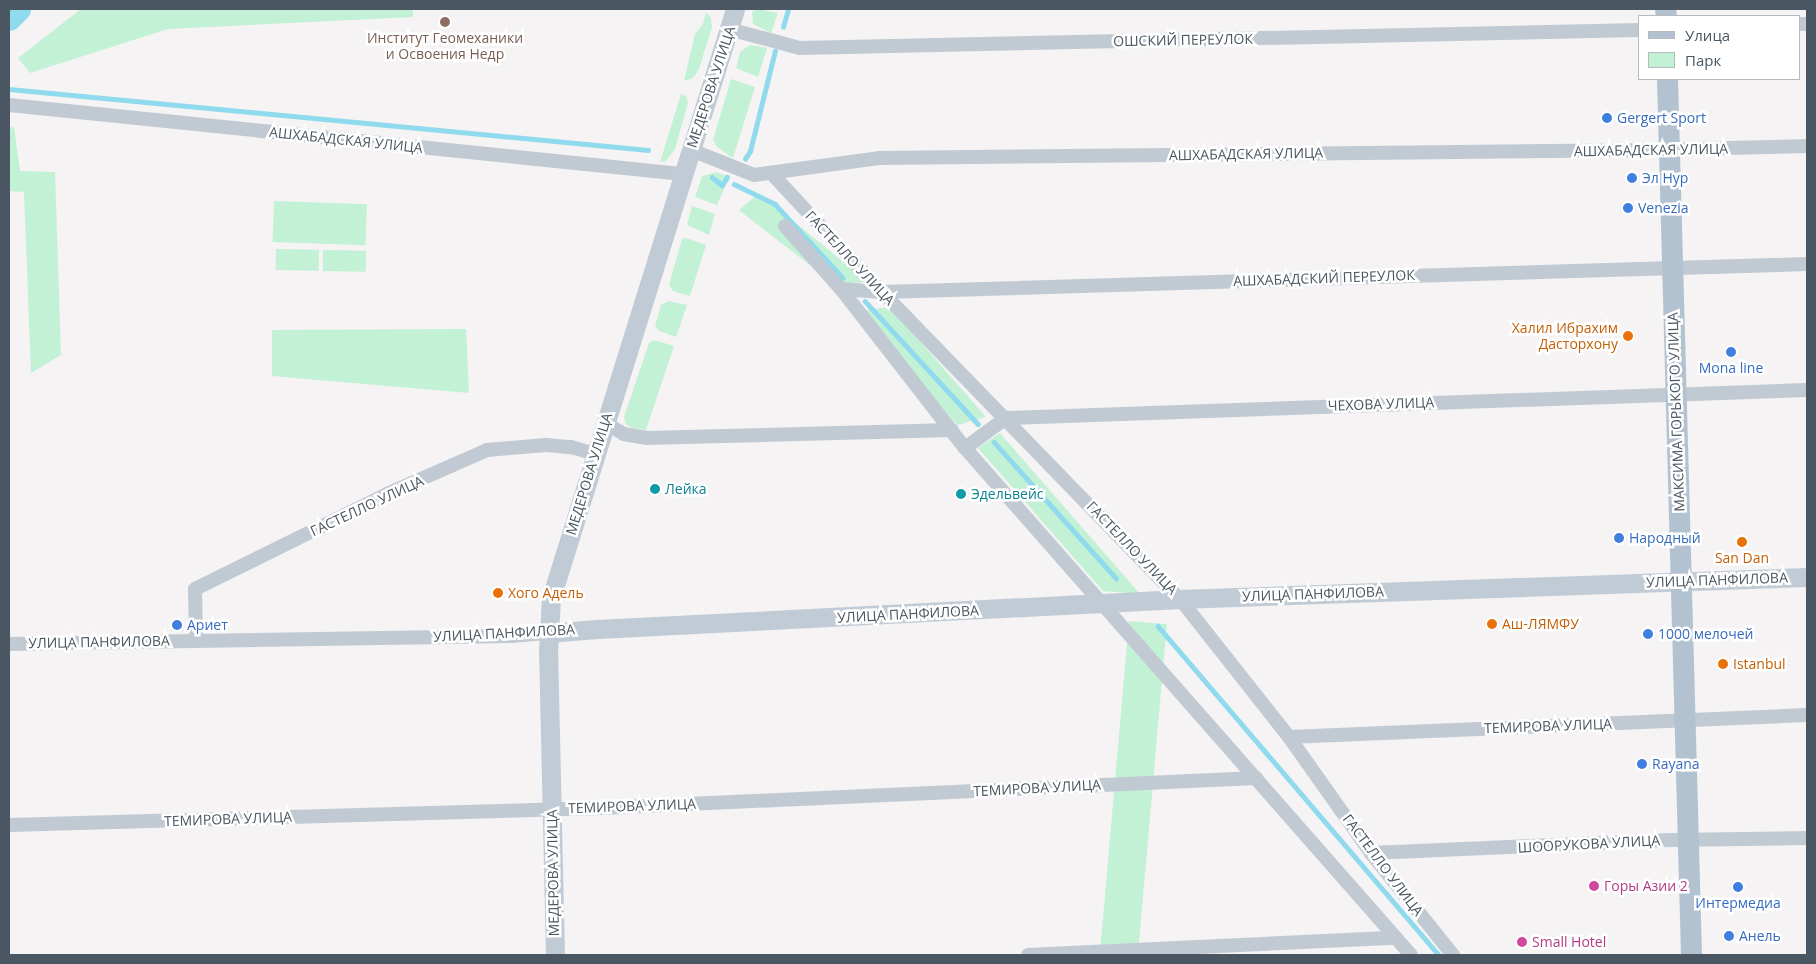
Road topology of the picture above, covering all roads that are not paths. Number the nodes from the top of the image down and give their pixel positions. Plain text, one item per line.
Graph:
1 (736, 9) edge
2 (729, 29) junction
3 (1638, 30) edge
4 (1667, 80) edge
5 (9, 105) edge
6 (1807, 146) edge
7 (691, 150) junction
8 (1669, 150) junction
9 (683, 174) junction
10 (772, 174) junction
11 (785, 226) dead end
12 (1807, 264) edge
13 (1672, 267) junction
14 (841, 289) junction
15 (882, 292) junction
16 (1807, 390) edge
17 (1675, 393) junction
18 (1006, 418) junction
19 (605, 423) junction
20 (952, 430) junction
21 (965, 448) junction
22 (595, 454) junction
23 (1807, 577) edge
24 (1680, 582) junction
25 (1180, 598) junction
26 (1103, 604) junction
27 (548, 633) junction
28 (196, 640) junction
29 (9, 644) edge
30 (1807, 715) edge
31 (1685, 720) junction
32 (1289, 737) junction
33 (1256, 778) junction
34 (551, 809) junction
35 (9, 825) edge
36 (1807, 838) edge
37 (1688, 840) junction
38 (1371, 853) junction
39 (1395, 938) junction
40 (555, 955) edge
41 (1028, 955) edge
42 (1411, 955) edge
43 (1453, 955) edge
44 (1691, 955) edge

1 - 2 street, МЕДЕРОВА УЛИЦА
2 - 3 street, ОШСКИЙ ПЕРЕУЛОК
2 - 7 street, МЕДЕРОВА УЛИЦА
4 - 8 main road, МАКСИМА ГОРЬКОГО УЛИЦА
5 - 9 street, АШХАБАДСКАЯ УЛИЦА
6 - 8 street, АШХАБАДСКАЯ УЛИЦА
7 - 9 street, МЕДЕРОВА УЛИЦА
7 - 10 street, АШХАБАДСКАЯ УЛИЦА
8 - 10 street, АШХАБАДСКАЯ УЛИЦА
8 - 13 main road, МАКСИМА ГОРЬКОГО УЛИЦА
9 - 19 street, МЕДЕРОВА УЛИЦА
10 - 15 street, ГАСТЕЛЛО УЛИЦА
11 - 14 street, ГАСТЕЛЛО УЛИЦА
12 - 13 street, АШХАБАДСКИЙ ПЕРЕУЛОК
13 - 15 street, АШХАБАДСКИЙ ПЕРЕУЛОК
13 - 17 main road, МАКСИМА ГОРЬКОГО УЛИЦА
14 - 15 street, АШХАБАДСКИЙ ПЕРЕУЛОК
14 - 20 street, ГАСТЕЛЛО УЛИЦА
15 - 18 street, ГАСТЕЛЛО УЛИЦА
16 - 17 street, ЧЕХОВА УЛИЦА
17 - 18 street, ЧЕХОВА УЛИЦА
17 - 24 main road, МАКСИМА ГОРЬКОГО УЛИЦА
18 - 21 street
18 - 25 street, ГАСТЕЛЛО УЛИЦА
19 - 20 street
19 - 22 street, МЕДЕРОВА УЛИЦА
20 - 21 street, ГАСТЕЛЛО УЛИЦА
21 - 26 street, ГАСТЕЛЛО УЛИЦА
22 - 27 street, МЕДЕРОВА УЛИЦА
22 - 28 street, ГАСТЕЛЛО УЛИЦА
23 - 24 street, УЛИЦА ПАНФИЛОВА
24 - 25 street, УЛИЦА ПАНФИЛОВА
24 - 31 main road, МАКСИМА ГОРЬКОГО УЛИЦА
25 - 26 street, УЛИЦА ПАНФИЛОВА
25 - 32 street, ГАСТЕЛЛО УЛИЦА
26 - 27 street, УЛИЦА ПАНФИЛОВА
26 - 33 street, ГАСТЕЛЛО УЛИЦА
27 - 28 street, УЛИЦА ПАНФИЛОВА
27 - 34 street, МЕДЕРОВА УЛИЦА
28 - 29 street, УЛИЦА ПАНФИЛОВА
30 - 31 street, ТЕМИРОВА УЛИЦА
31 - 32 street, ТЕМИРОВА УЛИЦА
31 - 37 main road, МАКСИМА ГОРЬКОГО УЛИЦА
32 - 38 street, ГАСТЕЛЛО УЛИЦА
33 - 34 street, ТЕМИРОВА УЛИЦА
33 - 39 street, ГАСТЕЛЛО УЛИЦА
34 - 35 street, ТЕМИРОВА УЛИЦА
34 - 40 street, МЕДЕРОВА УЛИЦА
36 - 37 street, ШООРУКОВА УЛИЦА
37 - 38 street, ШООРУКОВА УЛИЦА
37 - 44 main road, МАКСИМА ГОРЬКОГО УЛИЦА
38 - 43 street, ГАСТЕЛЛО УЛИЦА
39 - 41 street
39 - 42 street, ГАСТЕЛЛО УЛИЦА

